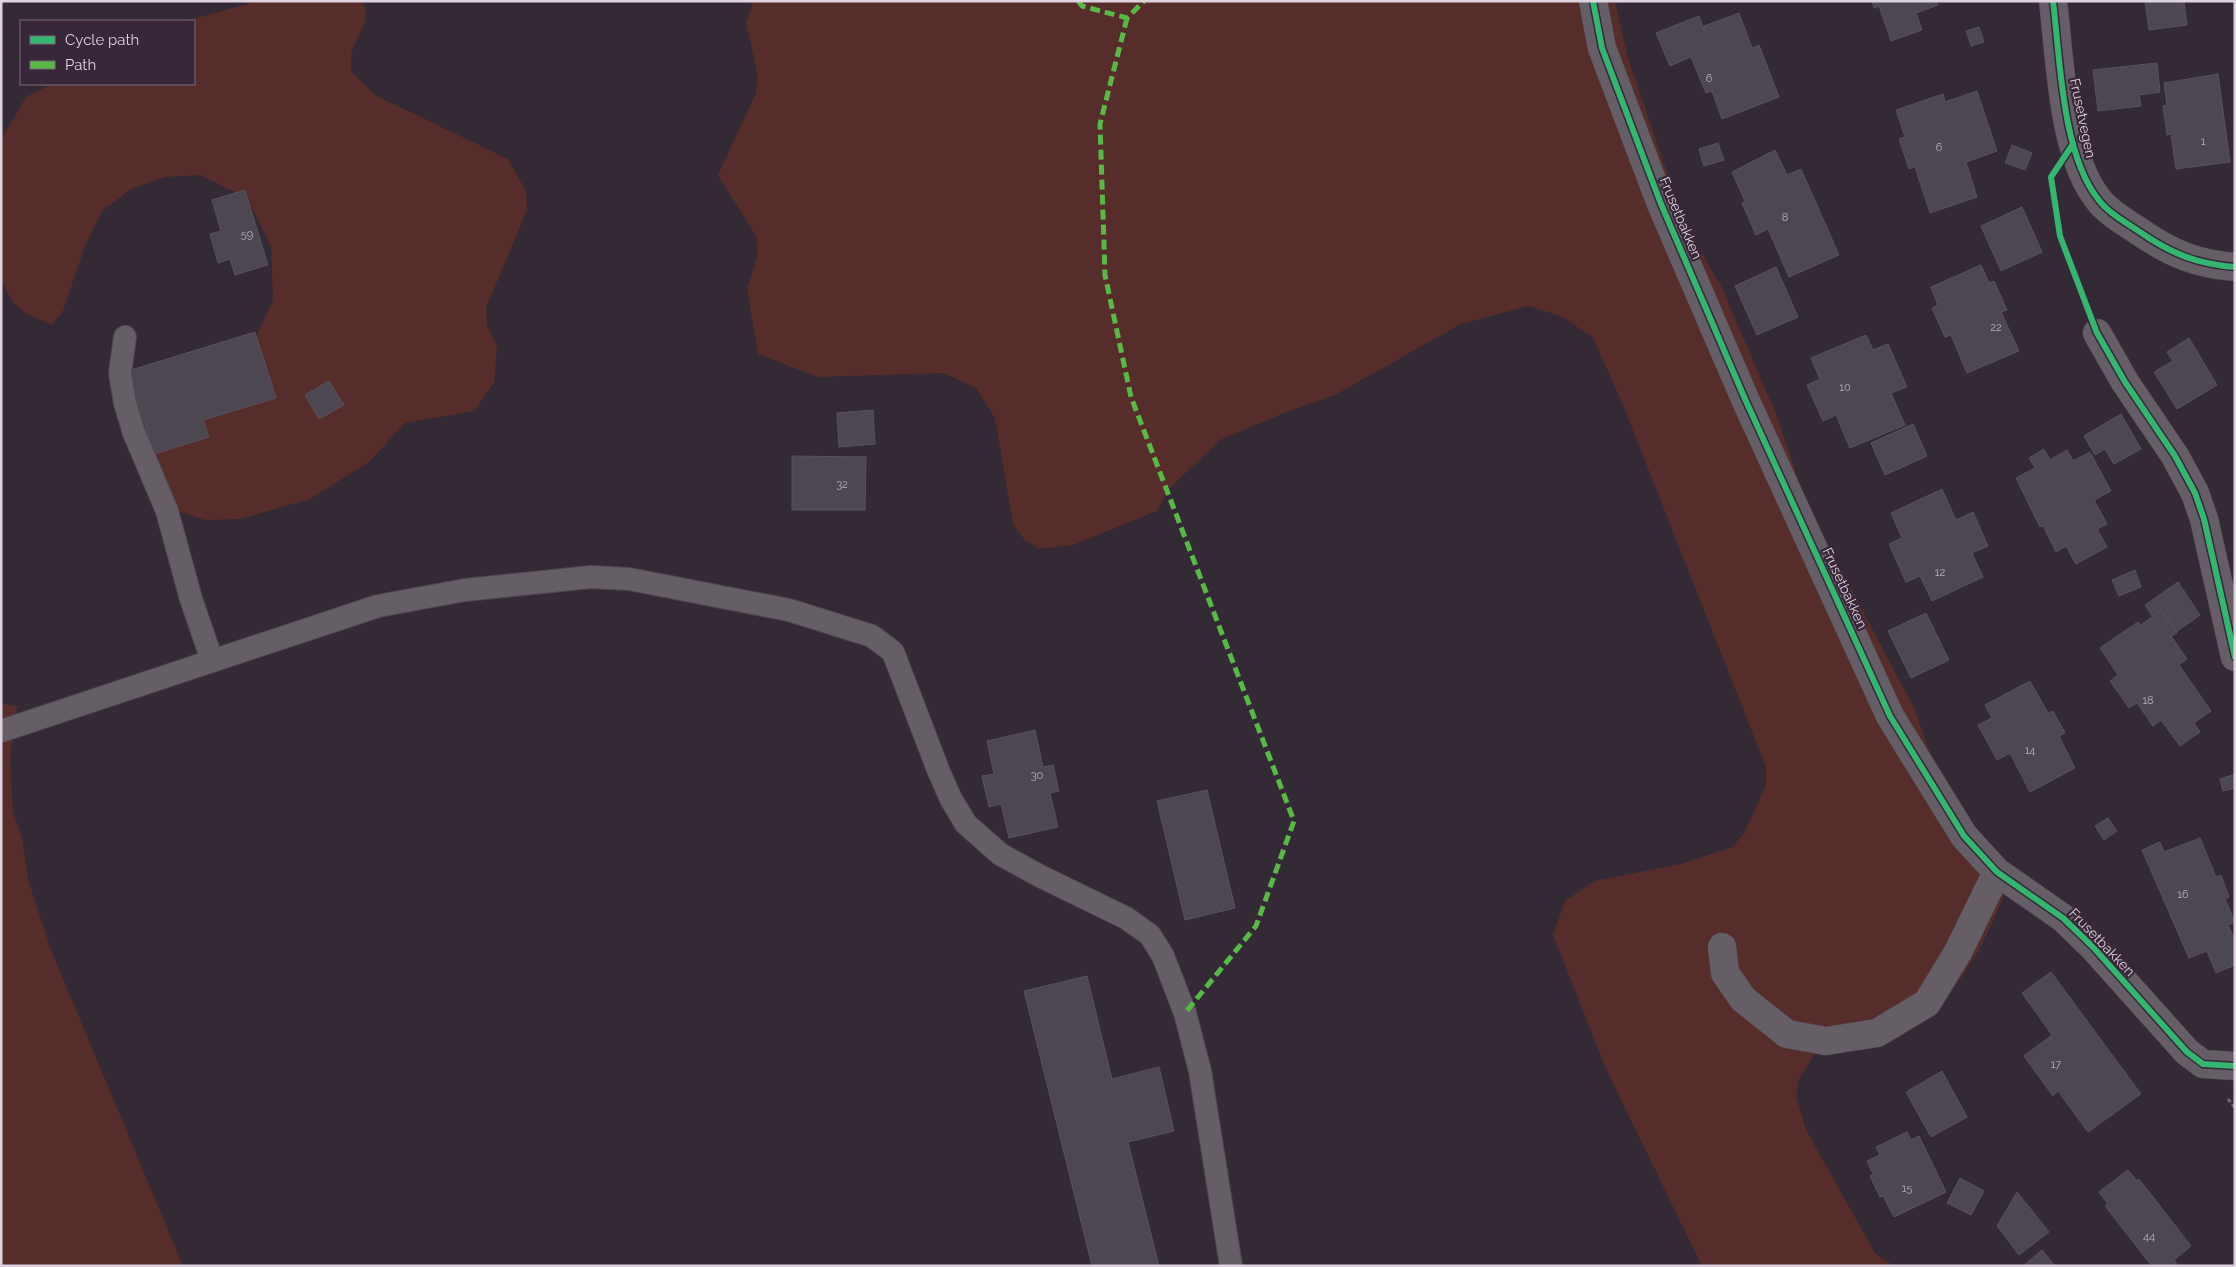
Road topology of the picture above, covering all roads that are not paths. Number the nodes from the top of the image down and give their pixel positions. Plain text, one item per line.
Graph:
1 (1593, 1) edge
2 (2053, 1) edge
3 (2235, 267) edge
4 (2097, 333) dead end
5 (125, 337) dead end
6 (2235, 657) edge
7 (212, 660) junction
8 (1, 730) edge
9 (1997, 872) junction
10 (1722, 948) dead end
11 (2235, 1066) edge
12 (1232, 1266) edge

1 - 9 street, Frusetbakken
2 - 3 street, Frusetvegen
4 - 6 street
5 - 7 lane
7 - 8 lane
7 - 12 lane
9 - 10 street
9 - 11 street, Frusetbakken

